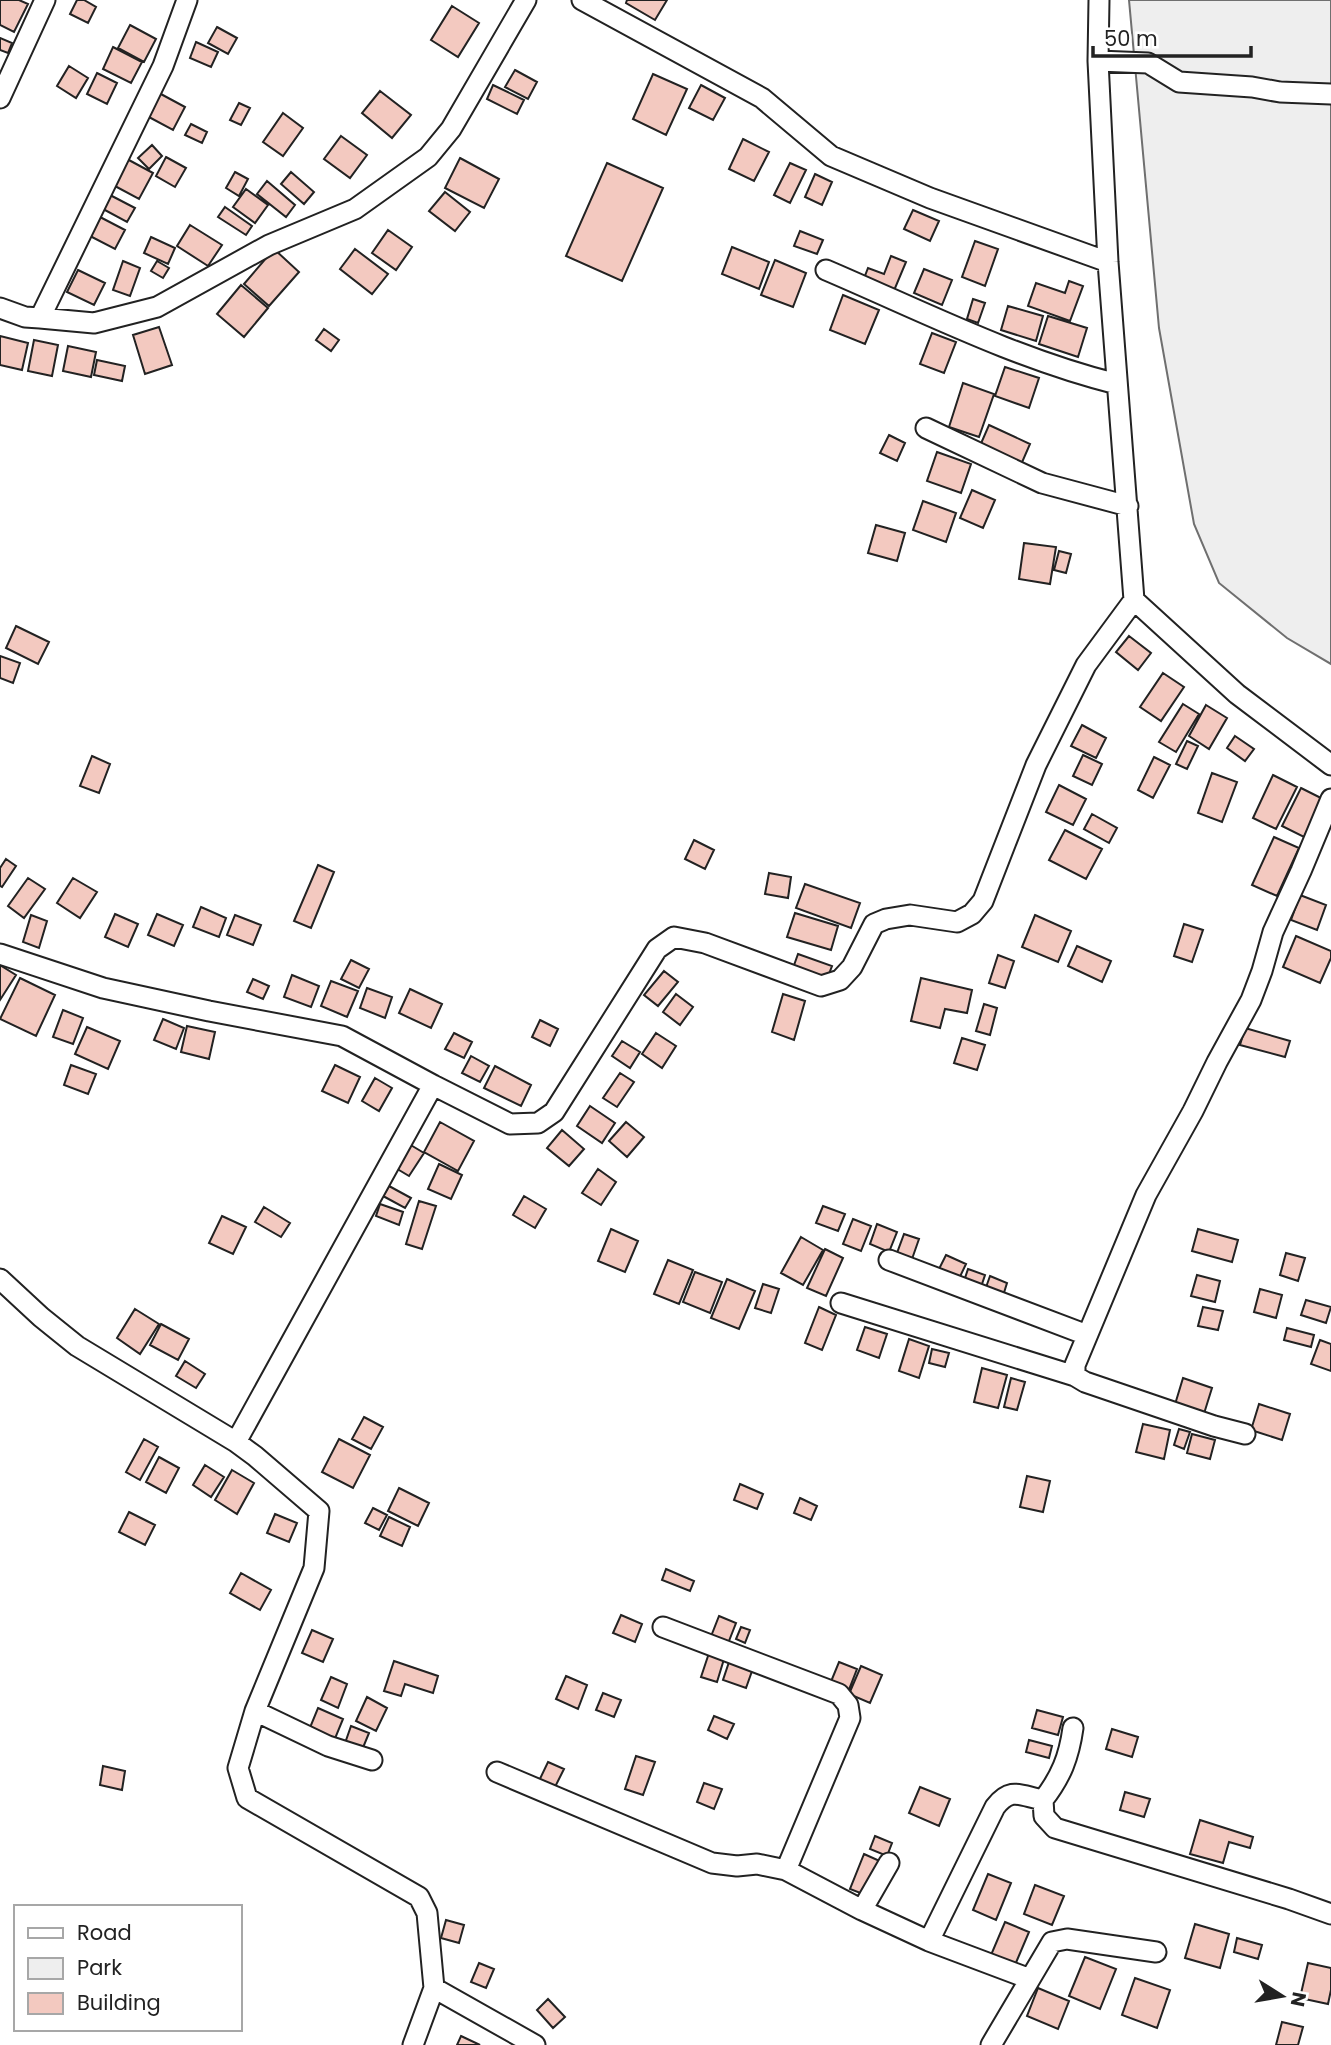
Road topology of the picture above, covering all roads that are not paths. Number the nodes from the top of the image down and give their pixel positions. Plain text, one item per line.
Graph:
1 (45, 0) edge
2 (187, 0) edge
3 (526, 0) edge
4 (582, 0) edge
5 (1099, 0) edge
6 (1098, 61) junction
7 (1331, 93) edge
8 (0, 98) edge
9 (1108, 262) junction
10 (826, 270) dead end
11 (0, 308) edge
12 (40, 318) junction
13 (1117, 384) junction
14 (926, 428) dead end
15 (1128, 506) junction
16 (1134, 600) junction
17 (1331, 765) edge
18 (1331, 799) edge
19 (0, 954) edge
20 (433, 1084) junction
21 (889, 1260) dead end
22 (0, 1279) edge
23 (841, 1303) dead end
24 (1087, 1335) junction
25 (1075, 1376) junction
26 (1245, 1434) dead end
27 (236, 1442) junction
28 (663, 1627) dead end
29 (255, 1711) junction
30 (1073, 1728) dead end
31 (373, 1760) dead end
32 (497, 1772) dead end
33 (1043, 1800) junction
34 (889, 1863) dead end
35 (786, 1870) junction
36 (862, 1910) junction
37 (1331, 1914) edge
38 (929, 1941) junction
39 (1156, 1952) dead end
40 (1030, 1979) junction
41 (435, 1988) junction
42 (413, 2045) edge
43 (535, 2045) edge
44 (991, 2045) edge

1 - 8 street
2 - 12 street
3 - 12 street
4 - 9 street
5 - 6 street
6 - 7 street
6 - 9 street
9 - 13 street
10 - 13 street
11 - 12 street
13 - 15 street
14 - 15 street
15 - 16 street
16 - 17 street
16 - 20 street
18 - 24 street
19 - 20 street
20 - 27 street
21 - 24 street
22 - 27 street
23 - 25 street
24 - 25 street
25 - 26 street
27 - 29 street
28 - 35 street
29 - 31 street
29 - 41 street
30 - 33 street
32 - 35 street
33 - 37 street
33 - 38 street
34 - 36 street
35 - 36 street
36 - 38 street
38 - 40 street
39 - 40 street
40 - 44 street
41 - 42 street
41 - 43 street

